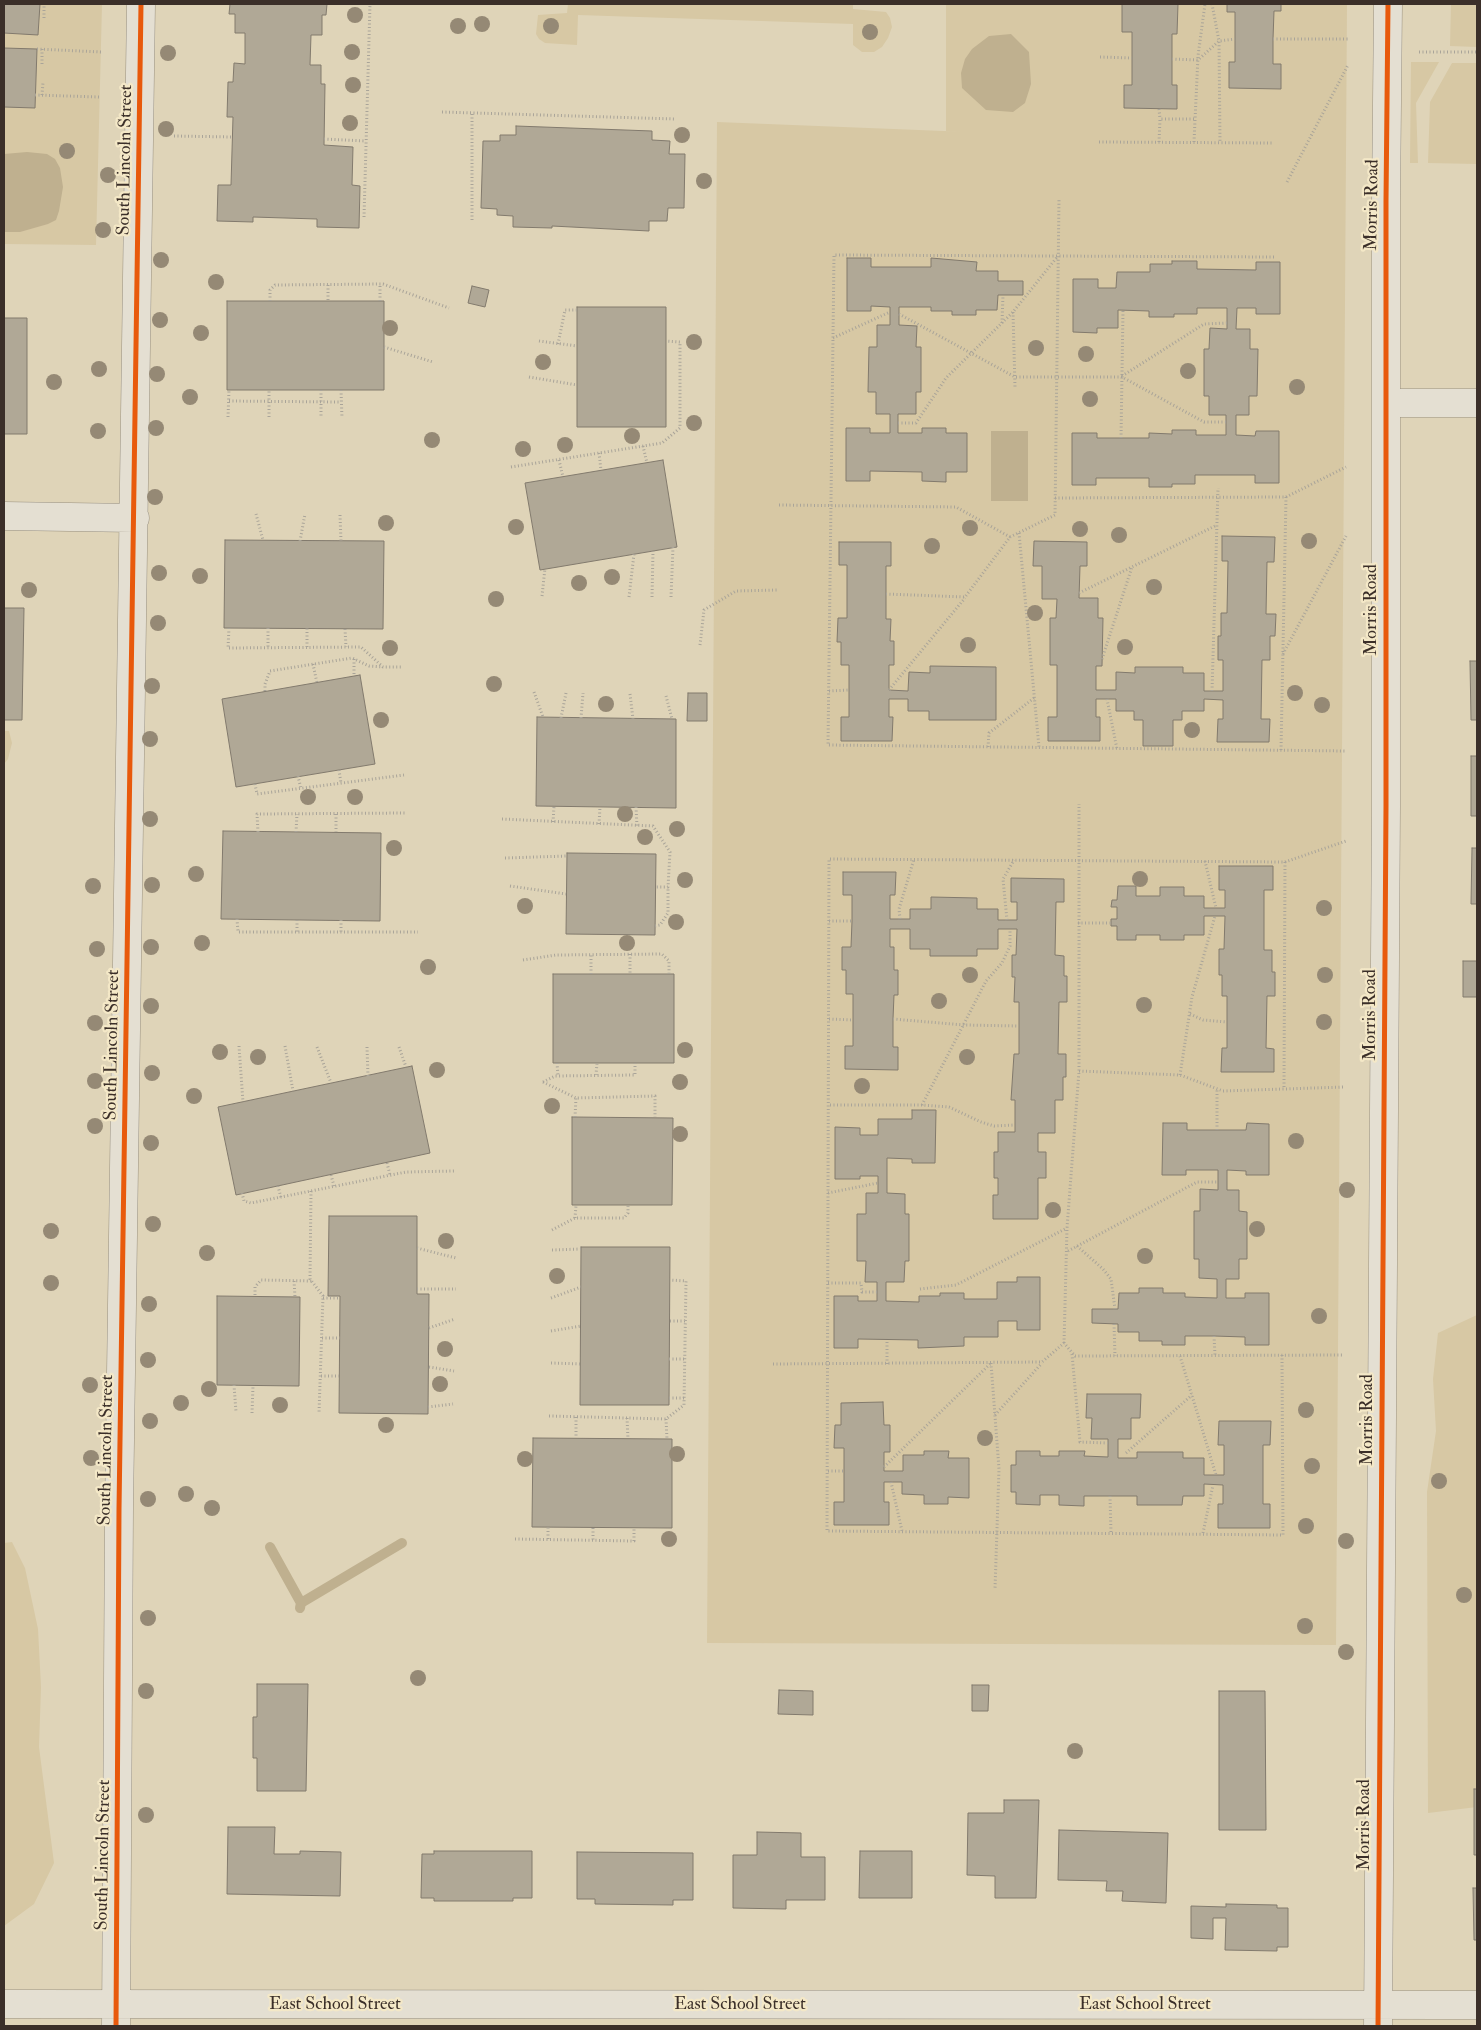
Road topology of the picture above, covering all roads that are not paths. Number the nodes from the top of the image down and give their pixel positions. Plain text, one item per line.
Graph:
1 (141, 4) edge
2 (1388, 4) edge
3 (1386, 402) junction
4 (1477, 402) edge
5 (4, 516) edge
6 (135, 518) junction
7 (4, 2004) edge
8 (1477, 2005) edge
9 (116, 2016) edge
10 (1378, 2016) edge

1 - 6 street, South Lincoln Street
2 - 3 street, Morris Road
3 - 4 street
3 - 10 street, Morris Road
5 - 6 street
6 - 9 street, South Lincoln Street
7 - 9 street, East School Street
8 - 10 street, East School Street
9 - 10 street, East School Street

